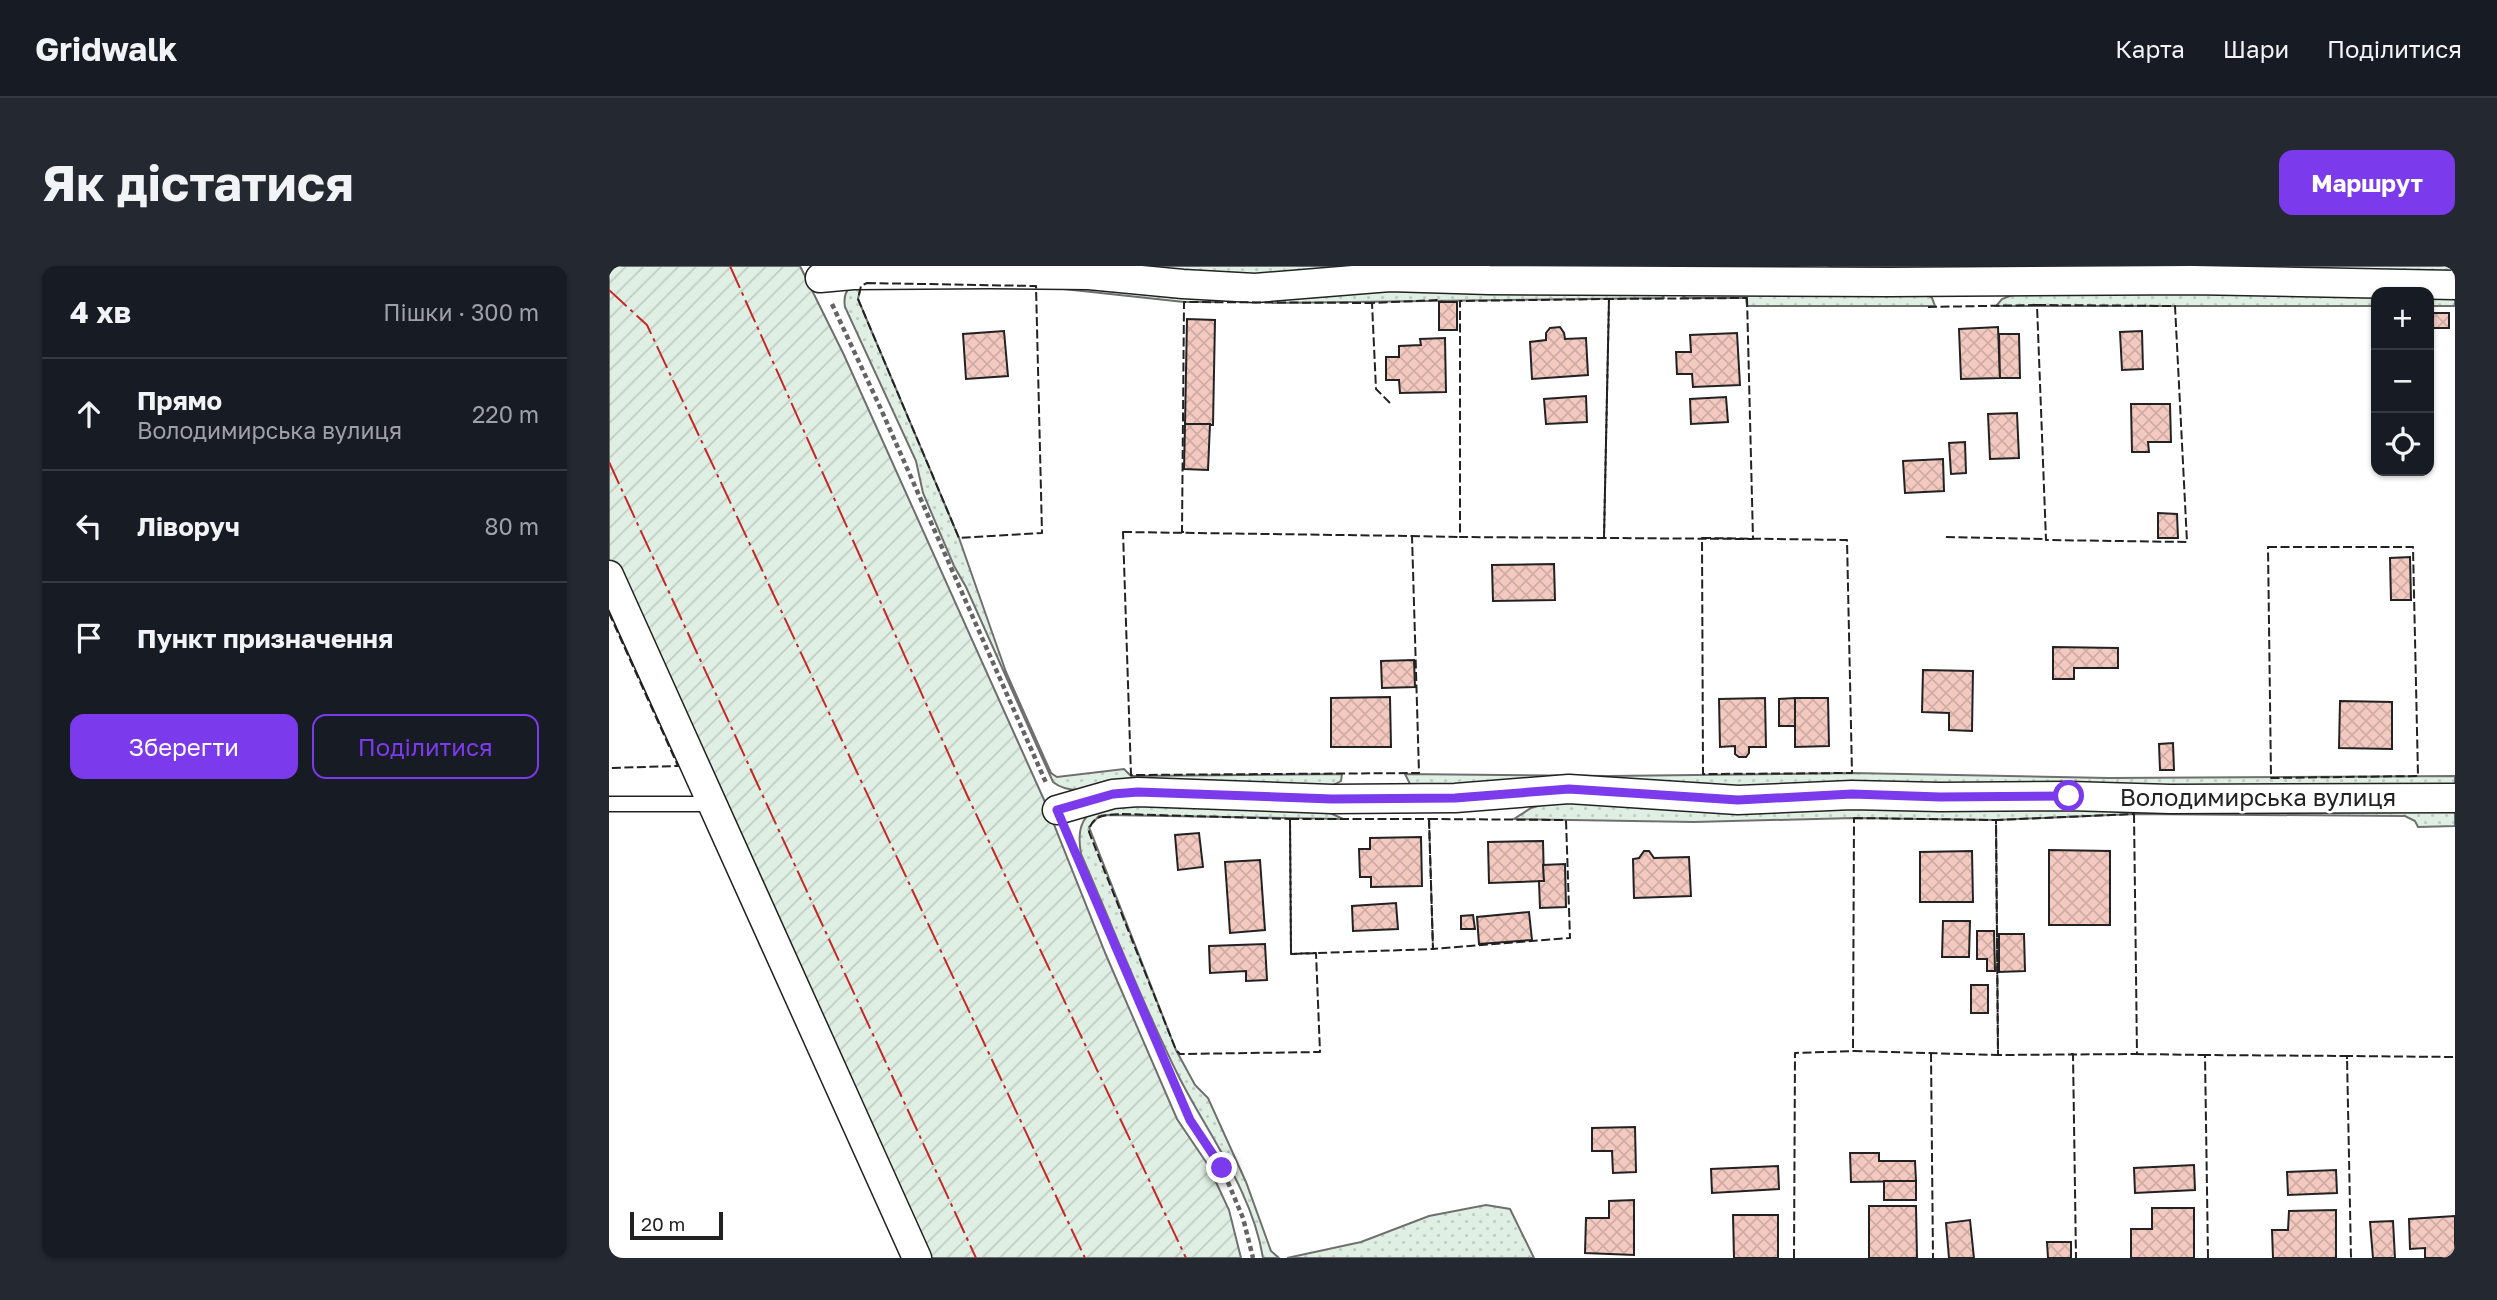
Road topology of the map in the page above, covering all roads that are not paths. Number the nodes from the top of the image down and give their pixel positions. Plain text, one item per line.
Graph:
1 (820, 278) road end
2 (2455, 285) edge
3 (609, 575) edge
4 (2455, 799) edge
5 (609, 804) edge
6 (713, 804) junction
7 (1057, 810) road end
8 (917, 1258) edge

1 - 2 street
3 - 6 street
4 - 7 street, Володимирська вулиця
5 - 6 lane
6 - 8 street

